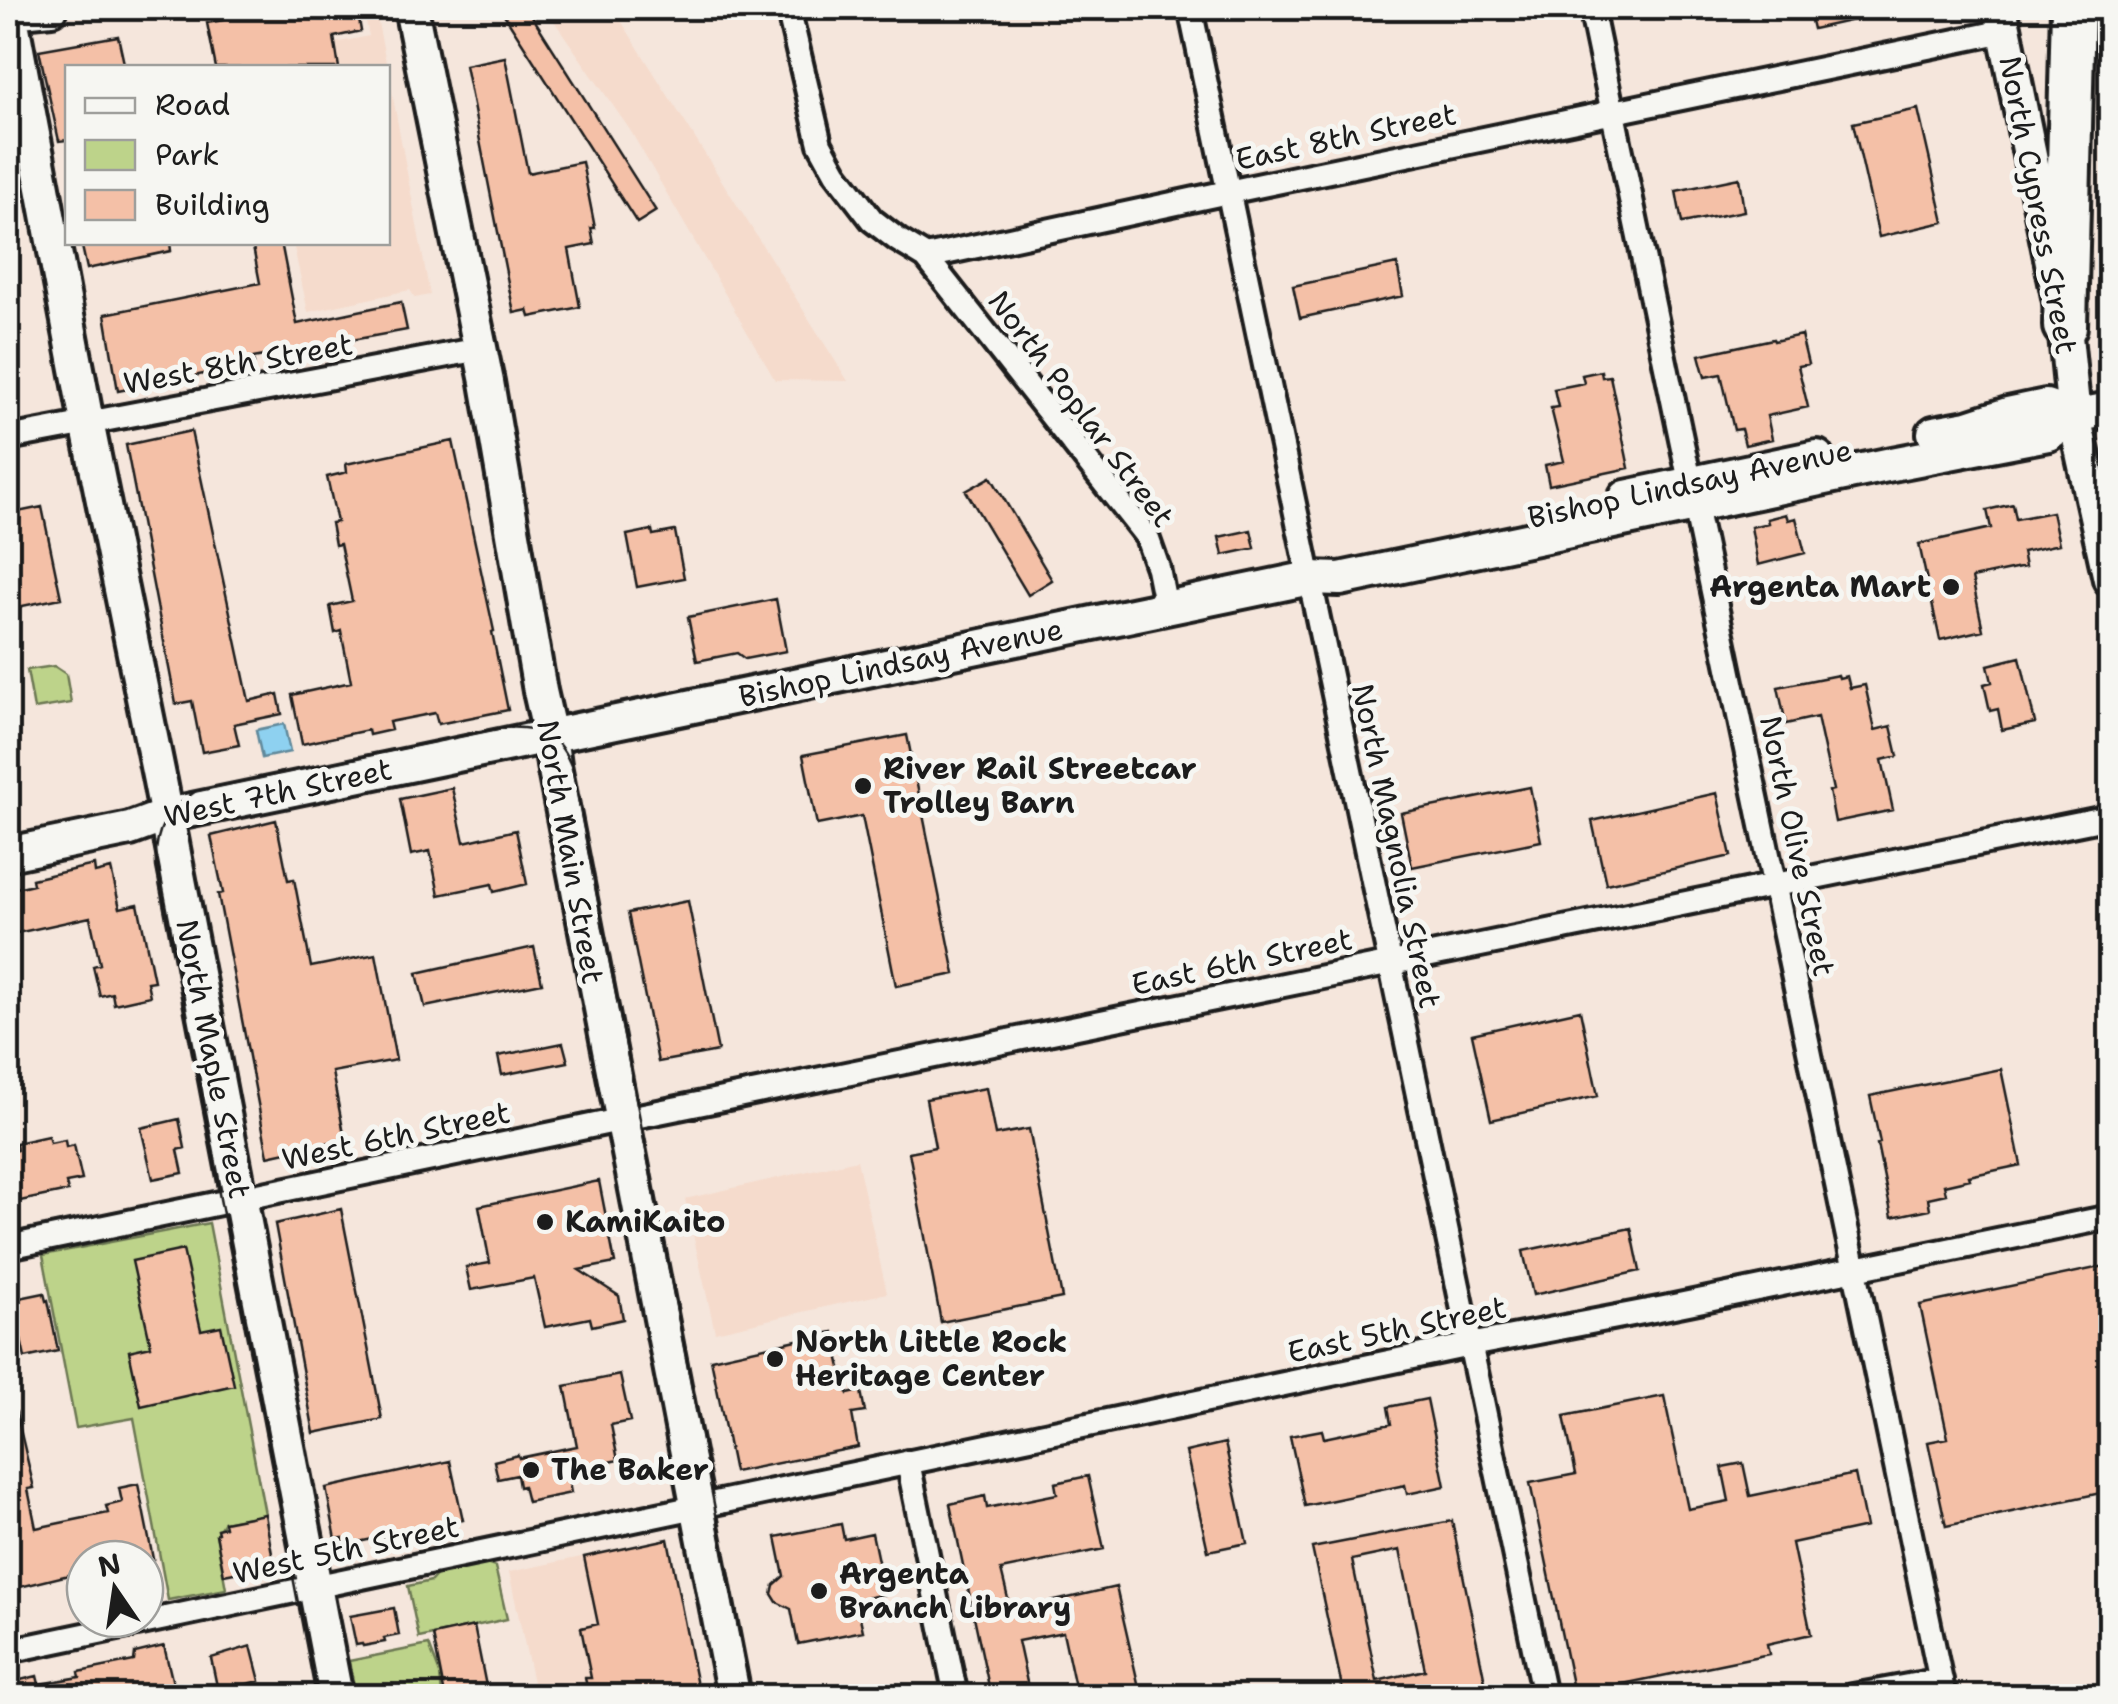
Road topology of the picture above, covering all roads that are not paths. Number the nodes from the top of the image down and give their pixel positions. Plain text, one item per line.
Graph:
1 (51, 8) edge
2 (410, 8) edge
3 (788, 8) edge
4 (1190, 8) edge
5 (1591, 8) edge
6 (2072, 8) edge
7 (9, 12) edge
8 (2002, 19) edge
9 (1612, 112) junction
10 (1228, 192) junction
11 (926, 257) junction
12 (2065, 326) junction
13 (480, 350) junction
14 (2110, 409) edge
15 (2074, 416) junction
16 (87, 422) junction
17 (8, 438) edge
18 (1693, 494) junction
19 (1310, 578) junction
20 (2110, 580) edge
21 (1166, 608) junction
22 (550, 735) junction
23 (167, 815) junction
24 (2110, 816) edge
25 (8, 835) edge
26 (8, 854) edge
27 (1775, 884) junction
28 (1390, 962) junction
29 (621, 1120) junction
30 (241, 1200) junction
31 (2110, 1217) edge
32 (8, 1247) edge
33 (1855, 1269) junction
34 (1470, 1345) junction
35 (908, 1462) junction
36 (698, 1507) junction
37 (315, 1587) junction
38 (8, 1651) edge
39 (1943, 1688) edge
40 (336, 1696) edge
41 (734, 1696) edge
42 (956, 1696) edge
43 (1544, 1696) edge
44 (1853, 1696) edge

1 - 7 main road
2 - 13 main road, North Main Street
3 - 11 street
4 - 10 street, North Magnolia Street
5 - 9 street, North Olive Street
6 - 12 highway
7 - 16 main road, North Maple Street
8 - 9 street, East 8th Street
8 - 12 main road, North Cypress Street
9 - 10 street, East 8th Street
9 - 18 street, North Olive Street
10 - 11 street, East 8th Street
10 - 19 street, North Magnolia Street
11 - 21 street, North Poplar Street
12 - 15 main road, North Cypress Street
13 - 16 street, West 8th Street
13 - 22 main road, North Main Street
14 - 15 main road, Bishop Lindsay Avenue
15 - 18 main road, Bishop Lindsay Avenue
15 - 20 main road, North Cypress Street
16 - 17 street, West 8th Street
16 - 23 main road, North Maple Street
18 - 19 main road, Bishop Lindsay Avenue
18 - 27 street, North Olive Street
19 - 21 main road, Bishop Lindsay Avenue
19 - 28 street, North Magnolia Street
21 - 22 main road, Bishop Lindsay Avenue
22 - 23 main road, West 7th Street
22 - 29 main road, North Main Street
23 - 25 main road
23 - 26 main road, West 7th Street
23 - 30 main road, North Maple Street
24 - 27 street, East 6th Street
27 - 28 street, East 6th Street
27 - 33 street, North Olive Street
28 - 29 street, East 6th Street
28 - 34 street, North Magnolia Street
29 - 30 street, West 6th Street
29 - 36 main road, North Main Street
30 - 32 street, West 6th Street
30 - 37 main road, North Maple Street
31 - 33 street, East 5th Street
33 - 34 street, East 5th Street
33 - 39 street, North Olive Street
34 - 35 street, East 5th Street
34 - 43 street, North Magnolia Street
35 - 36 street, East 5th Street
35 - 42 street
36 - 37 street, West 5th Street
36 - 41 main road, North Main Street
37 - 38 street, West 5th Street
37 - 40 main road, North Maple Street
39 - 44 street

